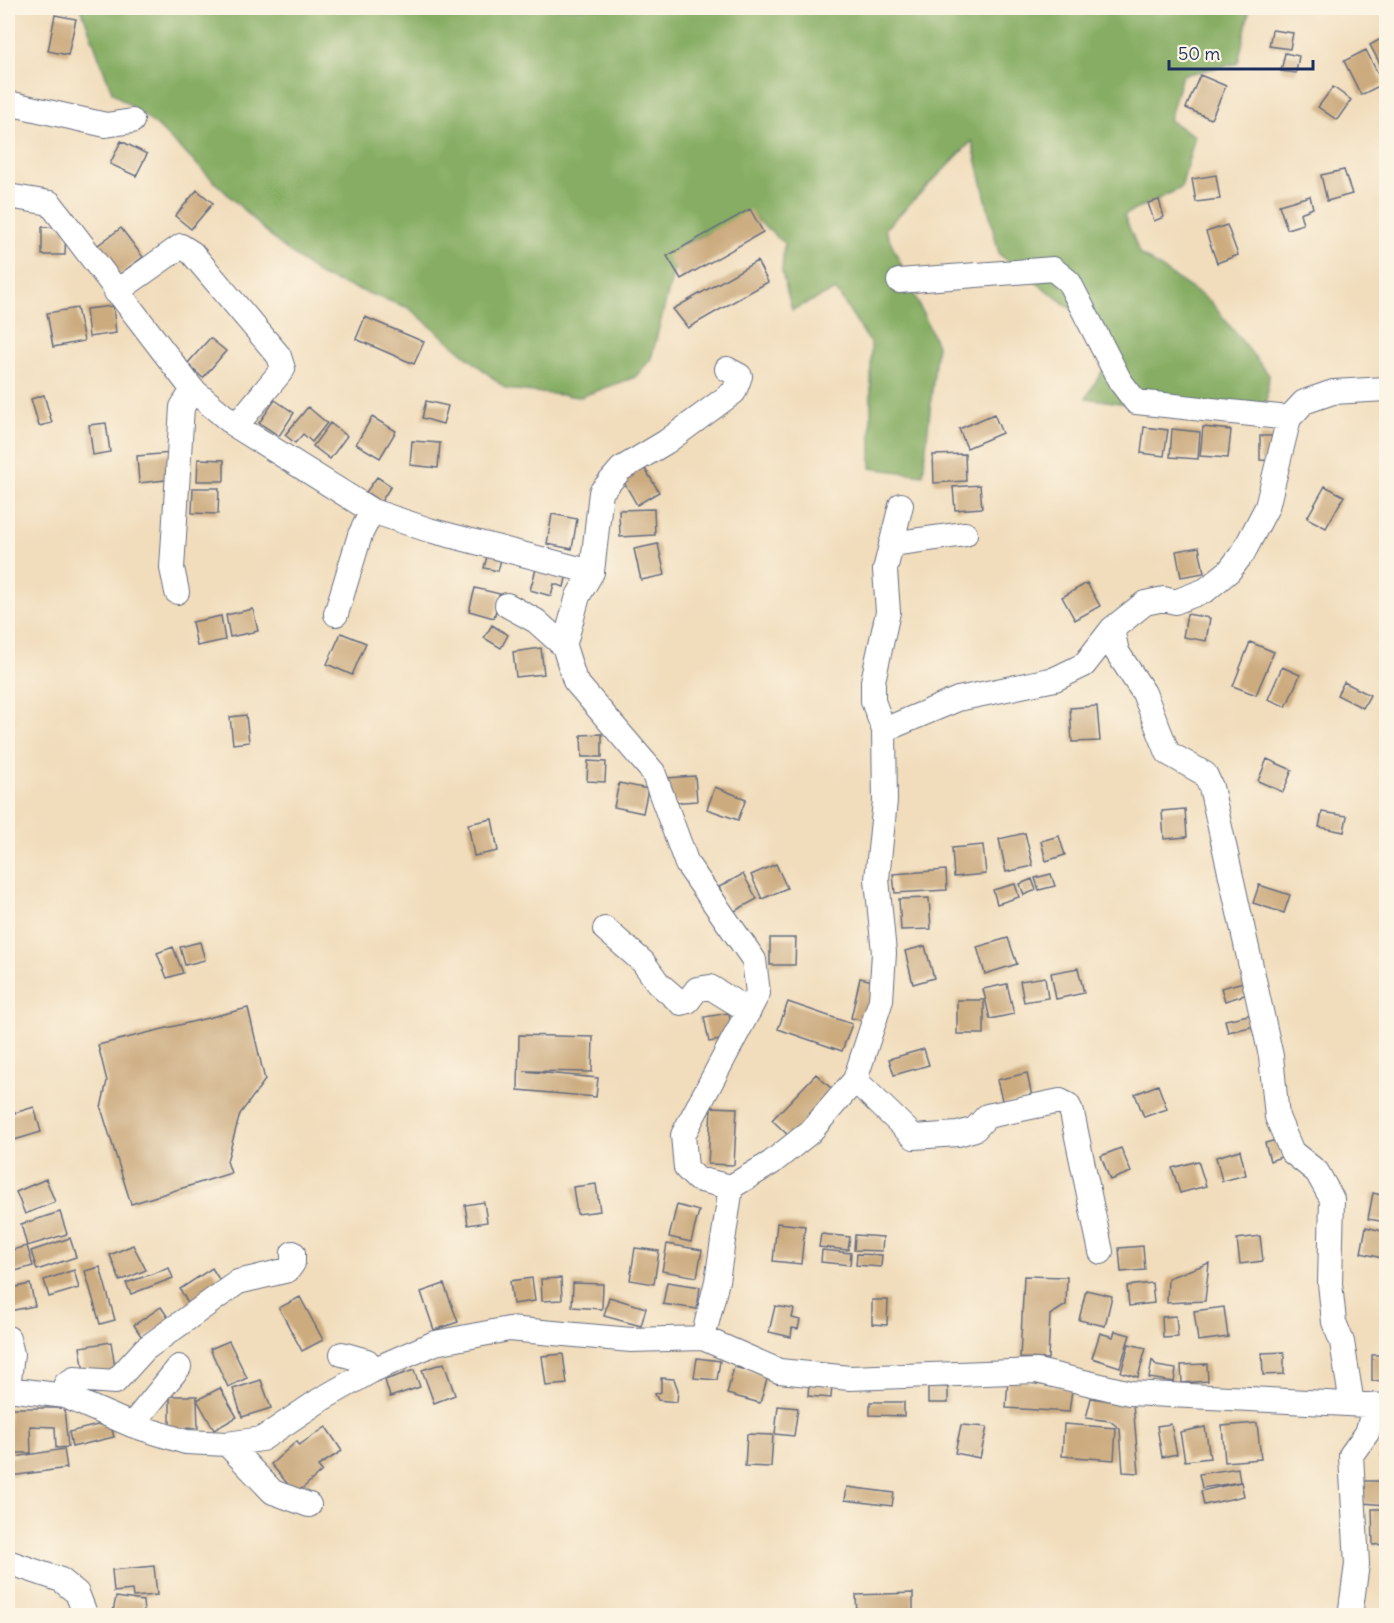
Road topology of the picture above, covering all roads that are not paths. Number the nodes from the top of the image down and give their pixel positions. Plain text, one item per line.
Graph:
1 (8, 103) edge
2 (132, 121) dead end
3 (8, 196) edge
4 (898, 281) dead end
5 (116, 292) junction
6 (727, 369) dead end
7 (1386, 389) edge
8 (193, 390) junction
9 (1289, 417) junction
10 (236, 426) junction
11 (901, 505) dead end
12 (372, 511) junction
13 (965, 534) dead end
14 (891, 544) junction
15 (591, 572) junction
16 (177, 592) dead end
17 (507, 605) dead end
18 (336, 614) dead end
19 (1112, 629) junction
20 (564, 646) junction
21 (884, 730) junction
22 (604, 929) dead end
23 (749, 1011) junction
24 (855, 1080) junction
25 (731, 1187) junction
26 (1101, 1252) dead end
27 (293, 1253) dead end
28 (8, 1338) edge
29 (703, 1338) junction
30 (342, 1354) dead end
31 (180, 1367) dead end
32 (373, 1370) junction
33 (8, 1389) edge
34 (65, 1396) junction
35 (1371, 1406) edge
36 (132, 1425) junction
37 (227, 1444) junction
38 (309, 1505) dead end
39 (8, 1563) edge
40 (86, 1616) edge
41 (1350, 1616) edge

1 - 2 street
3 - 5 street
4 - 9 street
5 - 8 street
5 - 10 street
6 - 15 street
7 - 9 street
8 - 10 street
8 - 16 street
9 - 19 street
10 - 12 street
11 - 14 street
12 - 15 street
12 - 18 street
13 - 14 street
14 - 21 street
15 - 20 street
17 - 20 street
19 - 21 street
19 - 35 street
20 - 23 street
21 - 24 street
22 - 23 street
23 - 25 street
24 - 25 street
24 - 26 street
25 - 29 street
27 - 34 street
28 - 33 street
29 - 32 street
29 - 35 street
30 - 32 street
31 - 36 street
32 - 37 street
33 - 34 street
34 - 36 street
35 - 41 street
36 - 37 street
37 - 38 street
39 - 40 street

